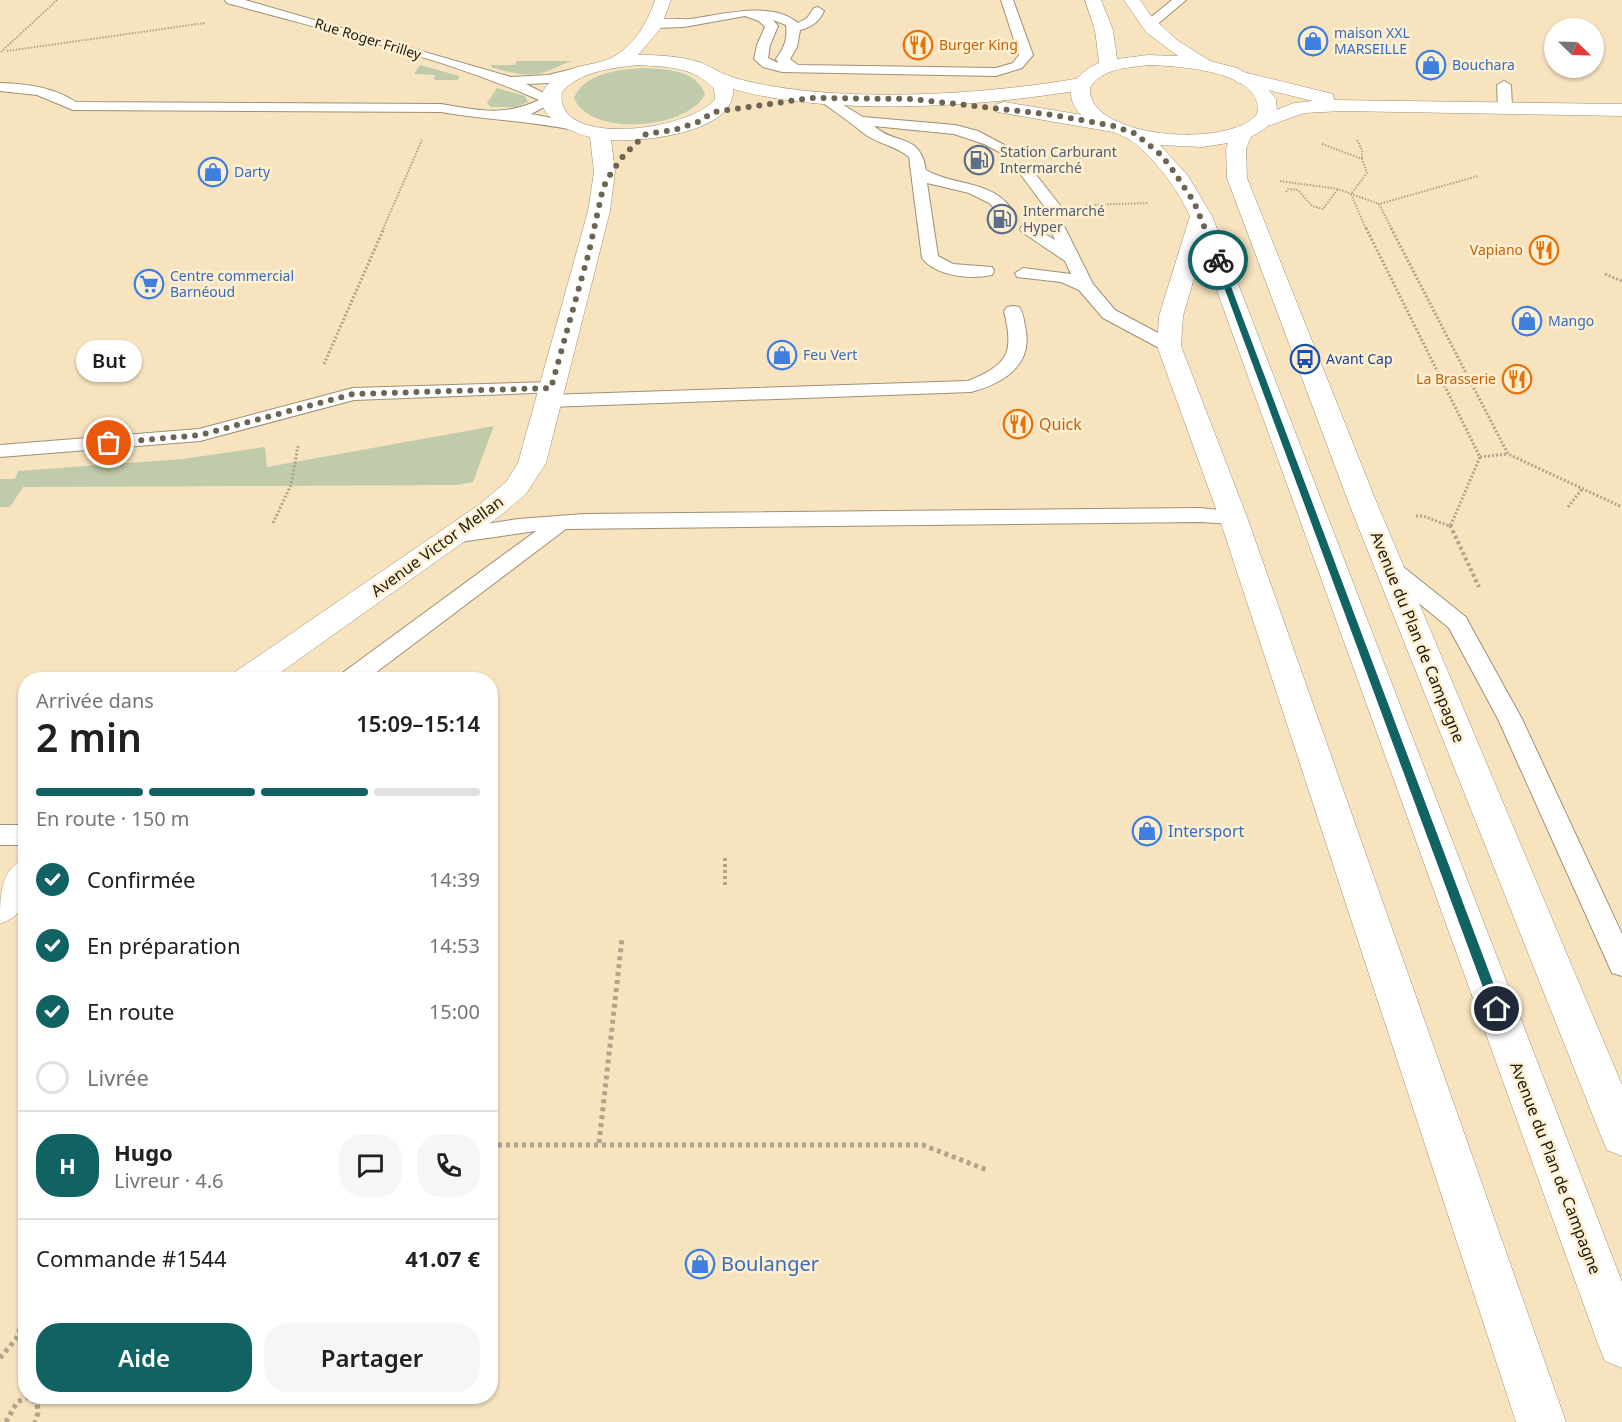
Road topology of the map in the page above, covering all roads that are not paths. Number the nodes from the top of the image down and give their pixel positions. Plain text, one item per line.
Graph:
1 (231, 0) edge
2 (663, 0) edge
3 (1007, 0) edge
4 (1094, 0) edge
5 (1132, 0) edge
6 (1180, 0) edge
7 (818, 11) dead end
8 (757, 14) junction
9 (656, 24) junction
10 (1149, 25) junction
11 (794, 28) junction
12 (617, 62) junction
13 (681, 63) junction
14 (1109, 66) junction
15 (1214, 67) junction
16 (796, 69) junction
17 (585, 70) junction
18 (714, 77) junction
19 (1243, 78) junction
20 (505, 80) junction
21 (1081, 84) junction
22 (1504, 85) dead end
23 (0, 87) edge
24 (818, 98) junction
25 (912, 99) junction
26 (550, 100) junction
27 (1402, 104) junction
28 (1505, 107) junction
29 (1622, 110) edge
30 (714, 112) junction
31 (503, 116) junction
32 (861, 121) junction
33 (1113, 126) junction
34 (578, 127) junction
35 (1252, 128) junction
36 (599, 132) junction
37 (1134, 133) junction
38 (646, 134) junction
39 (1002, 150) dead end
40 (1024, 169) dead end
41 (919, 173) junction
42 (603, 188) junction
43 (1053, 207) dead end
44 (1003, 208) dead end
45 (1200, 216) junction
46 (1028, 229) dead end
47 (1058, 229) dead end
48 (1072, 259) junction
49 (986, 271) dead end
50 (1023, 273) dead end
51 (1085, 286) junction
52 (1013, 311) dead end
53 (1169, 346) junction
54 (549, 394) junction
55 (0, 451) edge
56 (1233, 517) junction
57 (560, 523) junction
58 (453, 536) junction
59 (1389, 567) junction
60 (258, 672) edge
61 (360, 672) edge
62 (0, 835) edge
63 (18, 835) edge
64 (18, 884) edge
65 (0, 908) edge
66 (1622, 964) edge
67 (1622, 1136) edge
68 (1622, 1344) edge
69 (1541, 1422) edge

1 - 20 lane, Rue Roger Frilley
2 - 9 street
3 - 16 lane
4 - 14 street
5 - 10 street
6 - 10 lane
7 - 11 lane
8 - 9 lane
8 - 11 lane
8 - 16 lane
9 - 12 street
9 - 13 street
10 - 15 street
11 - 16 lane
12 - 13 street
12 - 17 street
13 - 18 street
14 - 15 street
14 - 21 street
15 - 19 street
17 - 20 lane, Rue Roger Frilley
17 - 26 street
18 - 24 street
18 - 30 street
19 - 27 street
19 - 35 street, Avenue du Plan de Campagne
20 - 26 lane, Rue Roger Frilley
21 - 25 street
21 - 33 street
22 - 28 lane
23 - 31 lane
24 - 25 street
24 - 30 street
24 - 32 lane
25 - 33 street
26 - 31 lane
26 - 34 street
27 - 28 street
27 - 35 street
28 - 29 street
30 - 38 street
31 - 34 lane
32 - 39 lane
32 - 41 lane
33 - 37 street
34 - 36 street
35 - 37 street
35 - 59 street, Avenue du Plan de Campagne
36 - 38 street
36 - 42 street, Avenue Victor Mellan
37 - 45 street, Avenue du Plan de Campagne
38 - 42 street, Avenue Victor Mellan
40 - 43 lane
41 - 44 lane
41 - 49 lane
42 - 54 street, Avenue Victor Mellan
45 - 53 street
45 - 68 street, Avenue du Plan de Campagne
46 - 48 lane
47 - 48 lane
48 - 51 lane
50 - 51 lane
51 - 53 lane
52 - 54 lane
53 - 56 street
54 - 55 lane
54 - 58 street, Avenue Victor Mellan
56 - 57 lane
56 - 69 street
57 - 58 lane
57 - 61 lane
58 - 60 street, Avenue Victor Mellan
59 - 66 lane
59 - 67 street, Avenue du Plan de Campagne
62 - 63 lane
64 - 65 street

